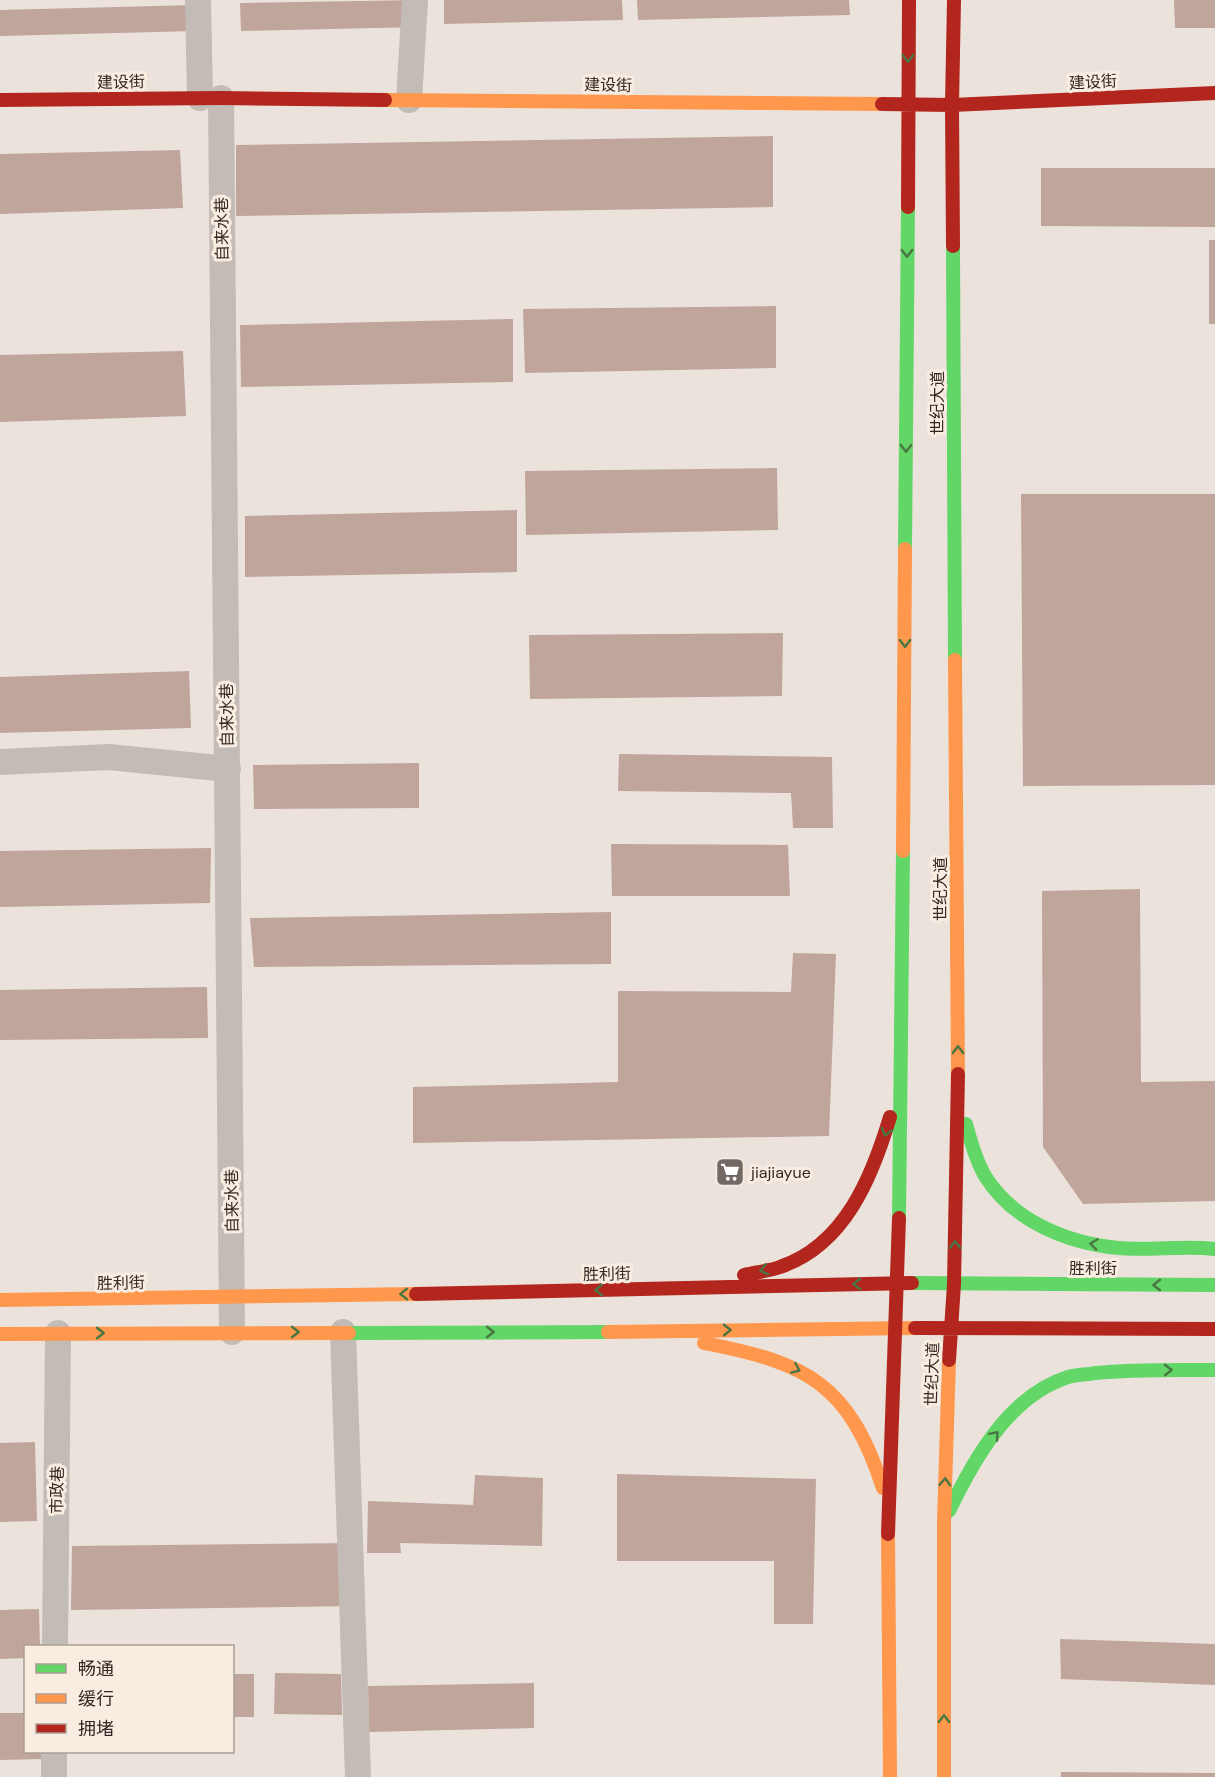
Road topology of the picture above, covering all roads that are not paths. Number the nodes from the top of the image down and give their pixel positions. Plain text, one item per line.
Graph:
1 (198, 0) edge
2 (415, 0) edge
3 (909, 0) edge
4 (954, 0) edge
5 (1215, 93) edge
6 (211, 98) junction
7 (0, 100) edge
8 (409, 100) junction
9 (908, 105) junction
10 (952, 105) junction
11 (0, 762) edge
12 (228, 769) junction
13 (902, 1075) junction
14 (958, 1084) junction
15 (1215, 1248) edge
16 (898, 1283) junction
17 (954, 1284) junction
18 (1215, 1286) edge
19 (637, 1289) junction
20 (233, 1298) junction
21 (0, 1300) edge
22 (895, 1328) junction
23 (950, 1329) junction
24 (1215, 1329) edge
25 (232, 1332) junction
26 (344, 1332) junction
27 (637, 1332) junction
28 (0, 1334) edge
29 (58, 1334) junction
30 (1215, 1370) edge
31 (888, 1504) junction
32 (944, 1521) junction
33 (55, 1645) edge
34 (54, 1753) edge
35 (54, 1777) edge
36 (358, 1777) edge
37 (890, 1777) edge
38 (944, 1777) edge

1 - 6 street, 自来水巷
2 - 8 street
3 -> 9 main road, 世纪大道
4 - 10 main road, 世纪大道
5 - 10 main road, 建设街
6 - 7 main road, 建设街
6 - 8 main road, 建设街
6 - 12 street, 自来水巷
8 - 9 main road, 建设街
9 - 10 main road, 建设街
9 -> 13 main road, 世纪大道
14 -> 10 main road, 世纪大道
11 - 12 street
12 - 20 street, 自来水巷
13 - 16 main road, 世纪大道
13 -> 19 main road
15 -> 14 main road
17 -> 14 main road, 世纪大道
16 - 17 main road, 胜利街
16 -> 19 main road, 胜利街
16 - 22 main road, 世纪大道
18 -> 17 main road, 胜利街
17 - 23 main road, 世纪大道
19 -> 20 main road, 胜利街
20 - 21 main road, 胜利街
20 - 25 street, 自来水巷
22 - 23 main road
27 -> 22 main road
22 - 31 main road, 世纪大道
23 - 24 main road
32 -> 23 main road, 世纪大道
25 -> 26 main road
29 -> 25 main road
26 -> 27 main road
26 - 36 street
27 -> 31 main road
28 - 29 main road
29 - 33 street, 市政巷
32 -> 30 main road
31 - 37 main road, 世纪大道
38 -> 32 main road, 世纪大道
34 - 35 street

